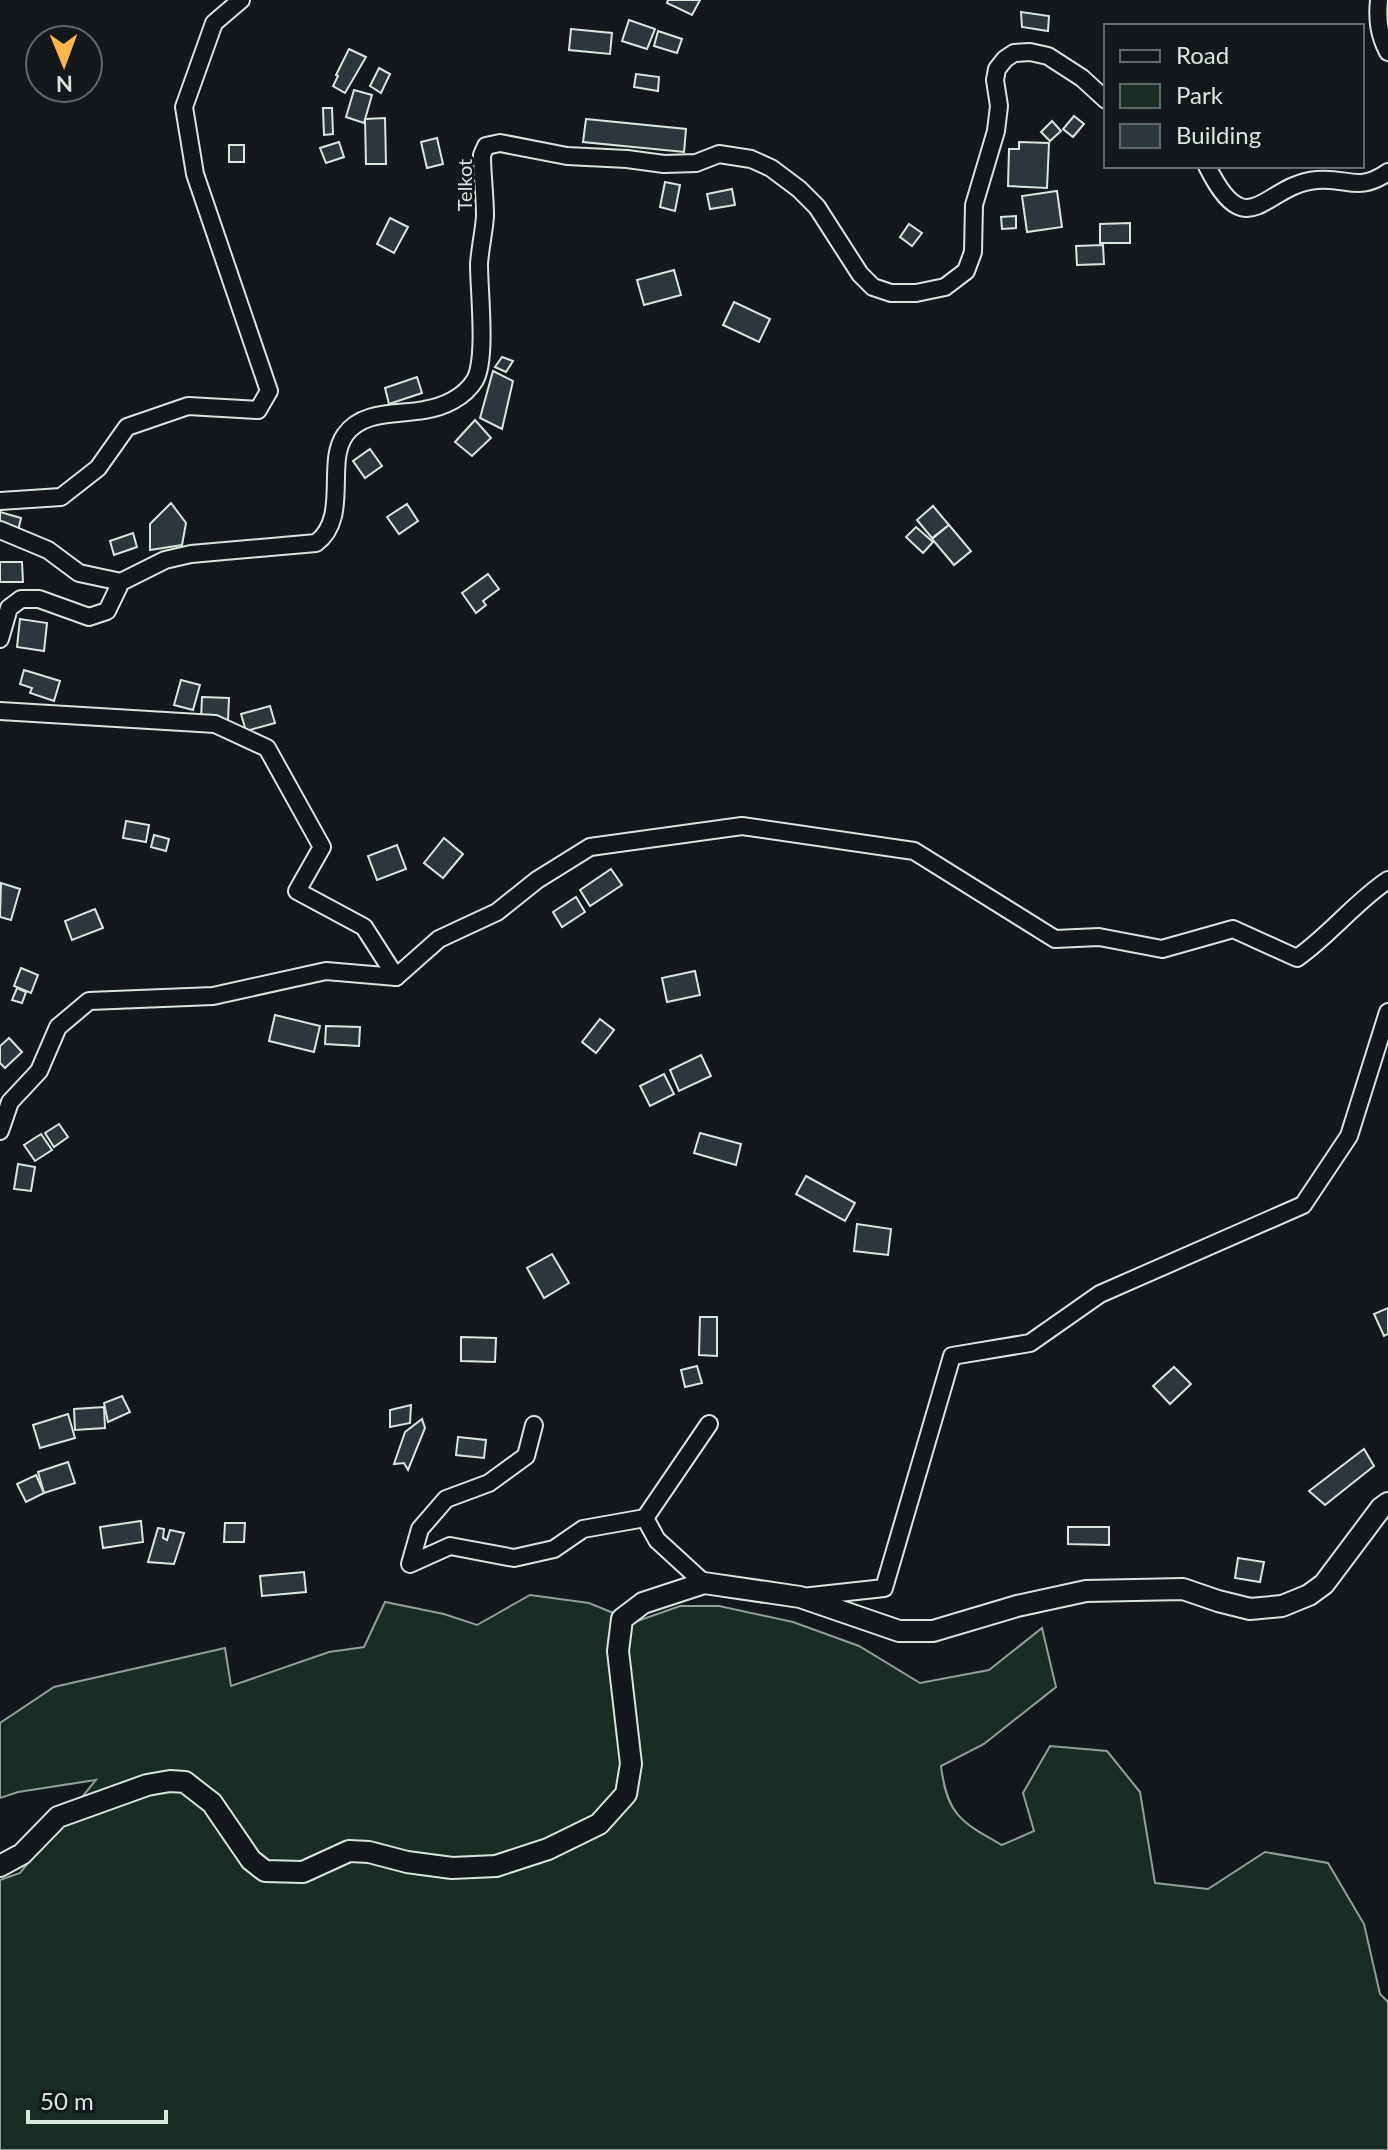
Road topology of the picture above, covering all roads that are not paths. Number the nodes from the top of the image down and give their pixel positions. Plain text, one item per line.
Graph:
1 (241, 0) edge
2 (1379, 0) edge
3 (1388, 52) edge
4 (1104, 98) edge
5 (1208, 168) edge
6 (1388, 172) edge
7 (0, 501) edge
8 (0, 530) edge
9 (121, 582) junction
10 (0, 639) edge
11 (0, 711) edge
12 (1388, 880) edge
13 (396, 977) junction
14 (1388, 1012) edge
15 (0, 1131) edge
16 (709, 1424) dead end
17 (534, 1425) dead end
18 (1388, 1503) edge
19 (645, 1518) junction
20 (704, 1583) junction
21 (800, 1597) junction
22 (0, 1866) edge

1 - 7 street
2 - 3 street
4 - 9 street, Telkot
5 - 6 street
8 - 9 street
9 - 10 street, Telkot
11 - 13 street
12 - 13 street
13 - 15 street
14 - 21 street
16 - 19 street
17 - 19 street
18 - 21 street
19 - 20 street
20 - 21 street
20 - 22 street

